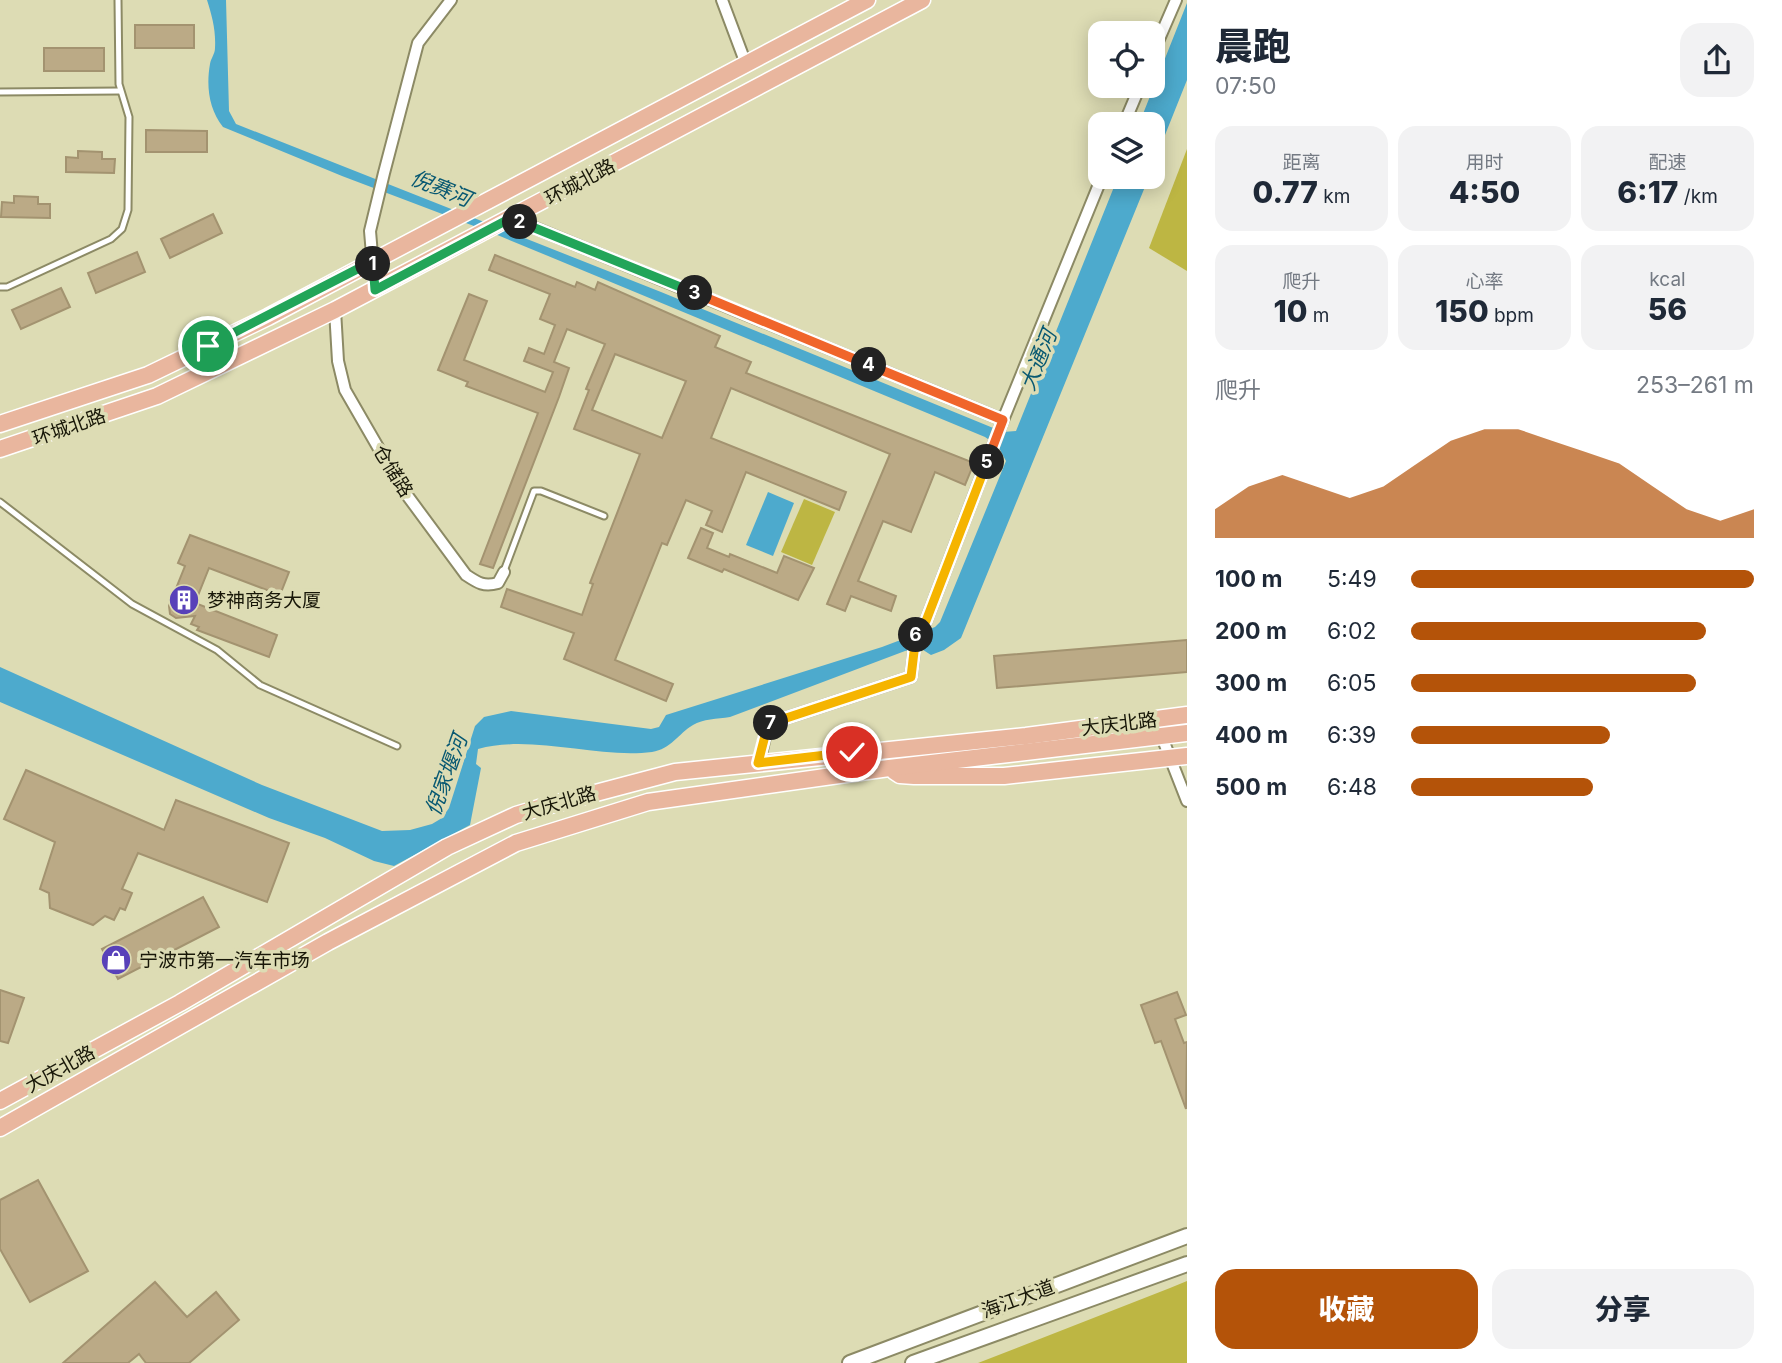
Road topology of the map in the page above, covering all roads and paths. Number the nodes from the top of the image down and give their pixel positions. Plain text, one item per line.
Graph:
1 (118, 0) edge
2 (451, 0) edge
3 (722, 0) edge
4 (867, 0) edge
5 (922, 0) edge
6 (1175, 0) edge
7 (1165, 24) edge
8 (746, 64) junction
9 (0, 92) edge
10 (120, 92) junction
11 (1097, 189) edge
12 (511, 218) junction
13 (373, 261) junction
14 (0, 287) edge
15 (375, 290) junction
16 (335, 310) junction
17 (2, 419) edge
18 (1003, 421) junction
19 (0, 449) edge
20 (0, 502) edge
21 (604, 516) dead end
22 (503, 572) joint
23 (1187, 715) edge
24 (1156, 720) junction
25 (1187, 733) edge
26 (1162, 736) junction
27 (397, 746) dead end
28 (758, 763) junction
29 (1180, 764) edge
30 (889, 768) junction
31 (1187, 801) edge
32 (0, 1101) edge
33 (0, 1128) edge
34 (1187, 1236) edge
35 (1187, 1264) edge
36 (850, 1363) edge
37 (914, 1363) edge

1 - 10 lane
2 - 13 street
3 - 8 street
4 - 8 main road, 环城北路
5 - 12 main road, 环城北路
6 - 7 street
8 - 13 main road, 环城北路
9 - 10 lane
10 - 14 lane
11 - 18 street
12 - 15 main road, 环城北路
12 - 18 street
13 - 15 street
13 - 17 main road, 环城北路
15 - 16 main road, 环城北路
16 - 19 main road, 环城北路
16 - 22 street, 仓储路
18 - 28 street
20 - 27 lane
21 - 22 lane
23 - 24 main road, 大庆北路
24 - 26 street
24 - 28 main road, 大庆北路
25 - 26 main road, 大庆北路
26 - 29 street
26 - 30 main road, 大庆北路
28 - 32 main road, 大庆北路
29 - 30 main road, 大庆北路
29 - 31 street
30 - 33 main road, 大庆北路
34 - 36 main road, 海江大道
35 - 37 main road, 海江大道

